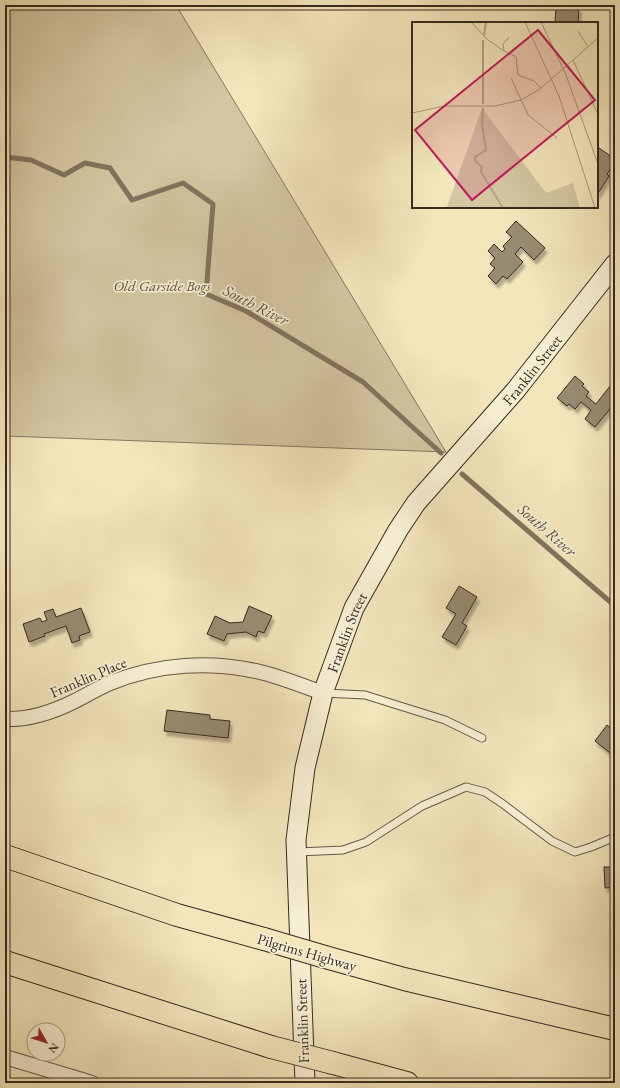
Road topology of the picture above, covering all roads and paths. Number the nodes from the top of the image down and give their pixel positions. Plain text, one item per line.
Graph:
1 (615, 264) edge
2 (323, 693) junction
3 (5, 719) edge
4 (482, 738) dead end
5 (615, 837) edge
6 (297, 852) junction
7 (5, 856) edge
8 (5, 962) edge
9 (615, 1029) edge
10 (5, 1057) edge
11 (92, 1083) edge
12 (305, 1083) edge
13 (407, 1083) edge

1 - 2 street, Franklin Street
2 - 3 street, Franklin Place
2 - 4 lane
2 - 6 street, Franklin Street
5 - 6 lane
6 - 12 street, Franklin Street
7 - 9 highway, Pilgrims Highway, bridge
8 - 13 highway, bridge
10 - 11 street

